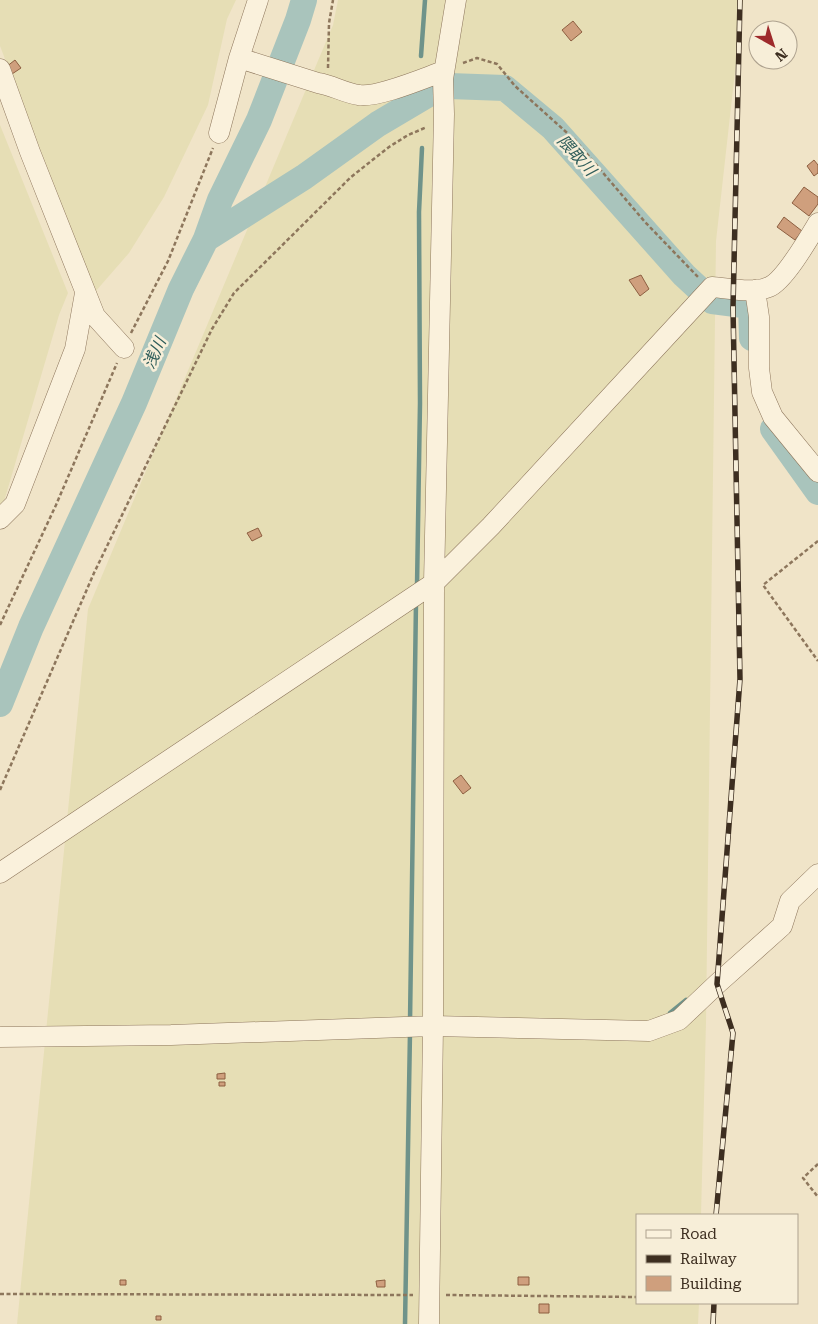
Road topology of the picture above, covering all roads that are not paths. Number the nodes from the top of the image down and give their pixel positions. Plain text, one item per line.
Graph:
1 (258, 0) edge
2 (456, 0) edge
3 (242, 59) junction
4 (0, 68) edge
5 (444, 75) junction
6 (219, 133) road end
7 (818, 223) edge
8 (755, 290) junction
9 (85, 293) junction
10 (124, 348) road end
11 (818, 472) edge
12 (0, 519) edge
13 (434, 582) junction
14 (0, 873) edge
15 (818, 874) edge
16 (433, 1026) junction
17 (0, 1037) edge
18 (429, 1324) edge

1 - 3 street
2 - 5 street
3 - 5 street
3 - 6 street
4 - 9 street
5 - 13 street
7 - 8 street
8 - 11 street
8 - 13 street
9 - 10 street
9 - 12 street
13 - 14 street
13 - 16 street
15 - 16 street
16 - 17 street
16 - 18 street

